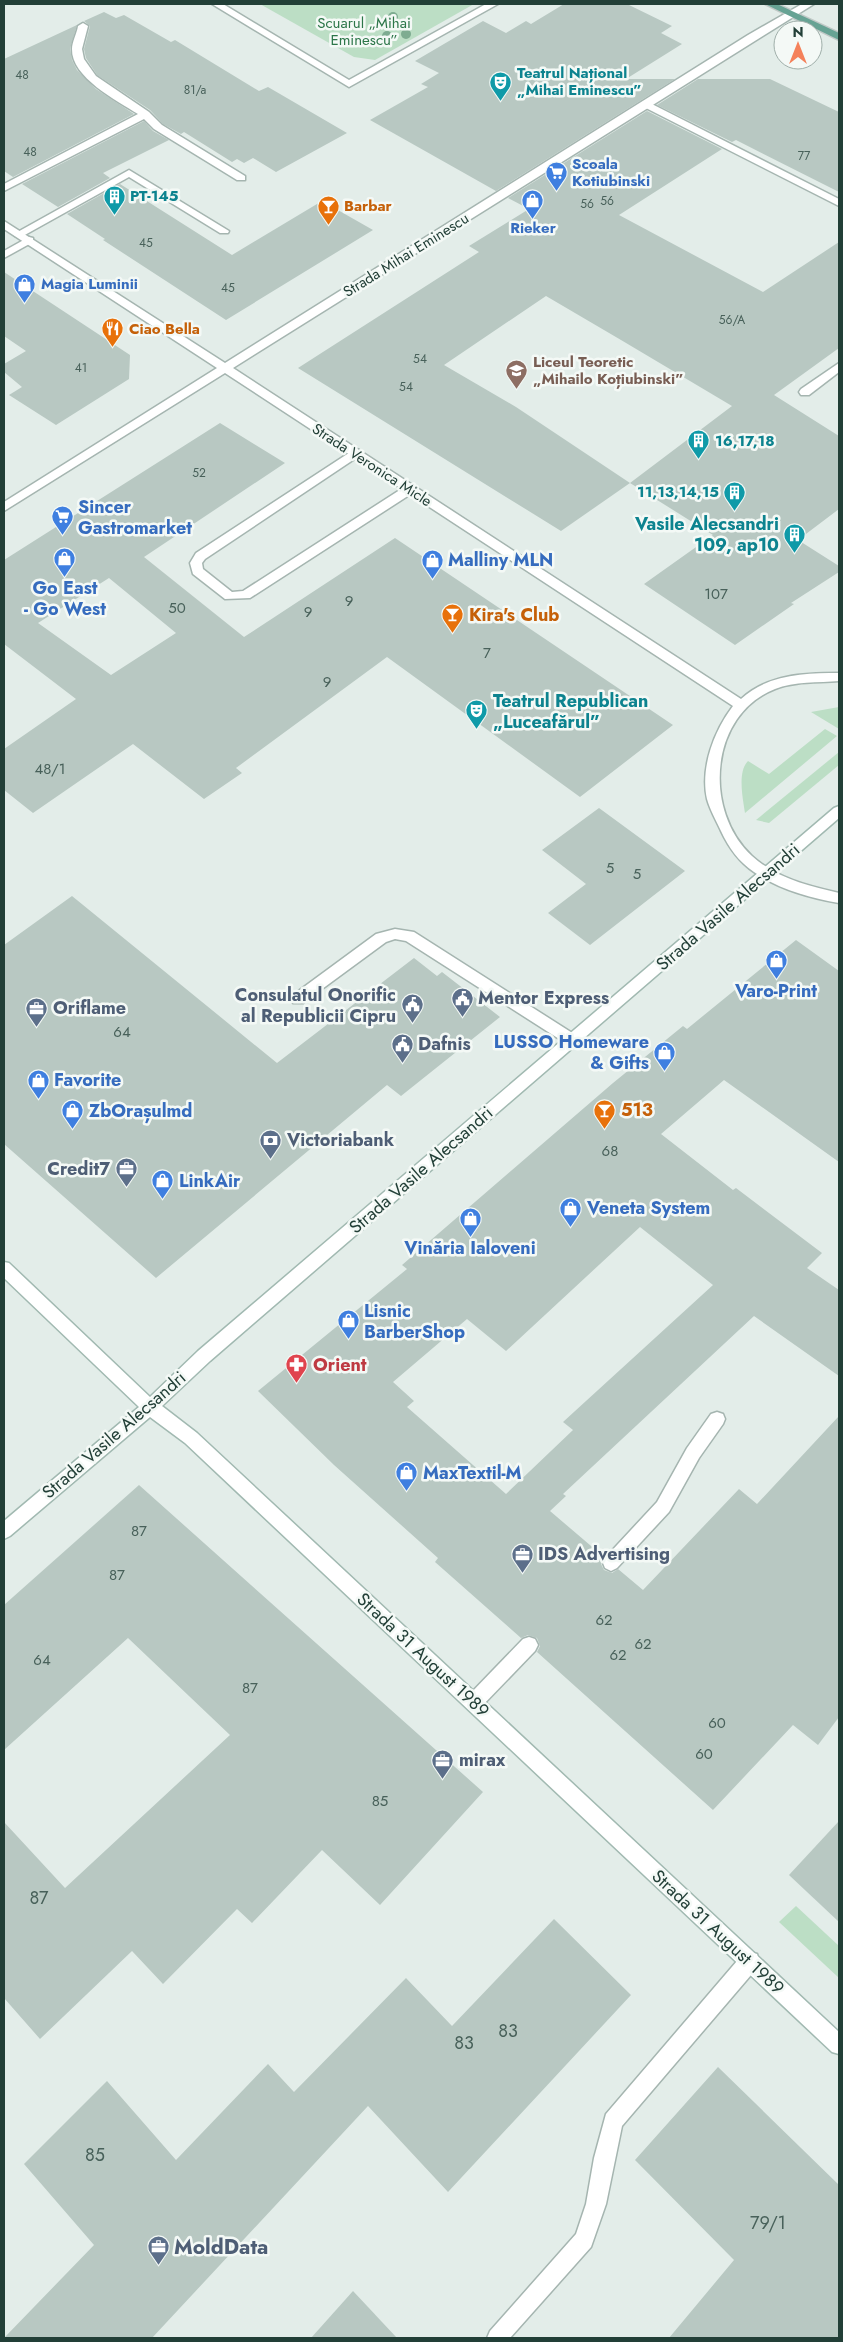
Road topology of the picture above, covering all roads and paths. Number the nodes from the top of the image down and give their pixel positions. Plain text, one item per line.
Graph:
1 (217, 4) edge
2 (493, 4) edge
3 (770, 4) edge
4 (809, 4) edge
5 (792, 14) junction
6 (83, 26) dead end
7 (839, 37) edge
8 (646, 104) junction
9 (145, 114) junction
10 (241, 178) dead end
11 (4, 188) edge
12 (839, 203) edge
13 (4, 224) edge
14 (224, 231) dead end
15 (24, 237) junction
16 (4, 255) edge
17 (839, 367) edge
18 (225, 369) junction
19 (805, 392) dead end
20 (355, 454) junction
21 (410, 489) junction
22 (4, 507) edge
23 (839, 677) edge
24 (741, 705) junction
25 (839, 811) edge
26 (766, 874) junction
27 (839, 898) edge
28 (298, 999) dead end
29 (572, 1040) junction
30 (4, 1268) edge
31 (150, 1407) junction
32 (717, 1420) dead end
33 (4, 1531) edge
34 (611, 1563) dead end
35 (529, 1645) dead end
36 (474, 1702) junction
37 (750, 1961) junction
38 (839, 2044) edge
39 (496, 2338) edge

1 - 2 street
3 - 5 main road
4 - 5 street, Strada Mihai Eminescu
5 - 7 main road
5 - 8 street, Strada Mihai Eminescu
6 - 9 street
8 - 12 street
8 - 18 street, Strada Mihai Eminescu
9 - 10 street
9 - 11 street
13 - 15 street, Strada Veronica Micle
14 - 15 street
15 - 16 street
15 - 18 street, Strada Veronica Micle
17 - 19 street
18 - 20 street, Strada Veronica Micle
18 - 22 street, Strada Mihai Eminescu
20 - 21 street, Strada Veronica Micle
20 - 21 street
21 - 24 street, Strada Veronica Micle
23 - 24 street
24 - 26 street
25 - 26 street, Strada Vasile Alecsandri
26 - 27 street
26 - 29 street, Strada Vasile Alecsandri
28 - 29 street
29 - 31 street, Strada Vasile Alecsandri
30 - 31 street, Strada 31 August 1989
31 - 33 street, Strada Vasile Alecsandri
31 - 36 street, Strada 31 August 1989
32 - 34 street
35 - 36 street
36 - 37 street, Strada 31 August 1989
37 - 38 street, Strada 31 August 1989
37 - 39 street

